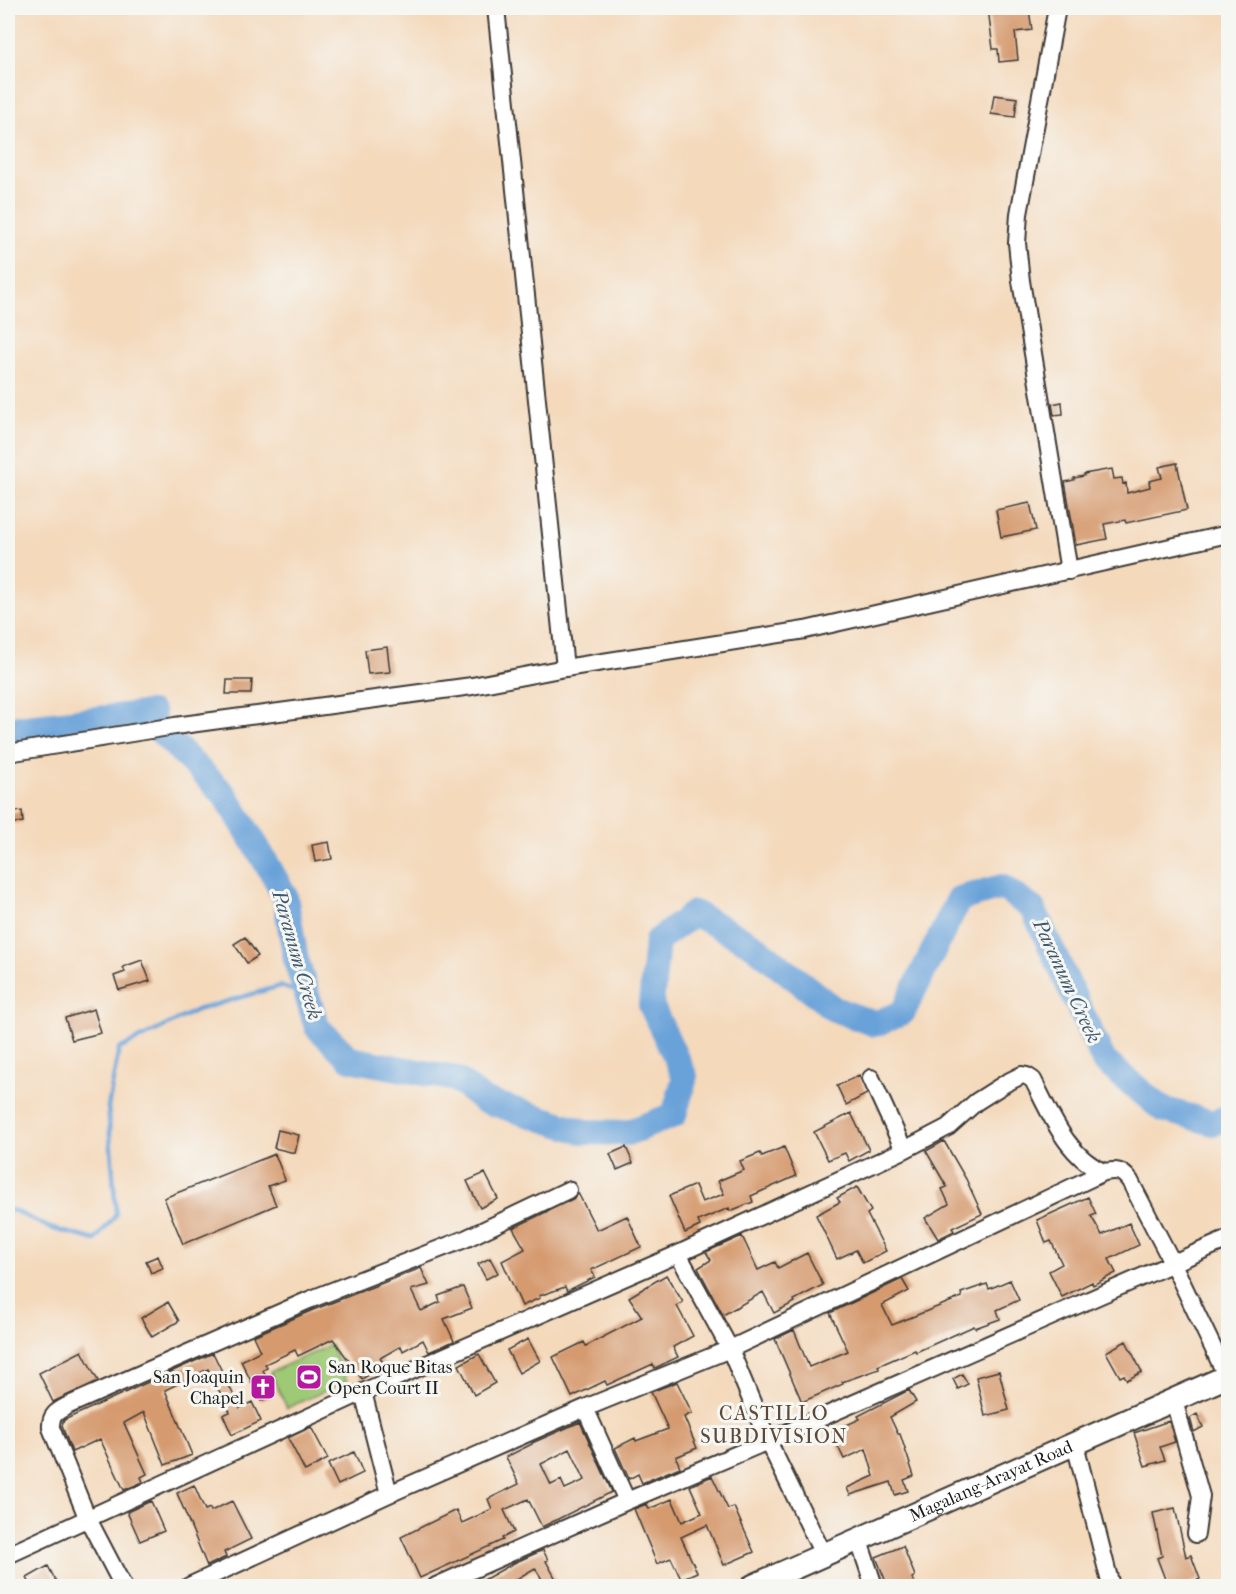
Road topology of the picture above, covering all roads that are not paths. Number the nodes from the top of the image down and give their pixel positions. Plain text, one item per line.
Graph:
1 (496, 8) edge
2 (1057, 8) edge
3 (1228, 534) edge
4 (1069, 571) junction
5 (565, 668) junction
6 (8, 753) edge
7 (872, 1078) dead end
8 (904, 1150) junction
9 (1104, 1172) junction
10 (568, 1190) dead end
11 (1228, 1239) edge
12 (678, 1254) junction
13 (1172, 1262) junction
14 (730, 1349) junction
15 (1228, 1377) edge
16 (363, 1392) junction
17 (1174, 1401) junction
18 (585, 1408) junction
19 (768, 1441) junction
20 (1075, 1444) junction
21 (389, 1494) junction
22 (627, 1501) junction
23 (87, 1517) junction
24 (1196, 1534) dead end
25 (859, 1540) junction
26 (8, 1555) edge
27 (824, 1556) junction
28 (123, 1587) edge
29 (189, 1587) edge
30 (436, 1587) edge
31 (753, 1587) edge
32 (874, 1587) edge
33 (1110, 1587) edge

1 - 5 street
2 - 4 street
3 - 4 street
4 - 5 street
5 - 6 street
7 - 8 street
8 - 9 street
8 - 12 street
9 - 13 street
9 - 14 street
10 - 23 street
11 - 13 street
12 - 14 street
12 - 16 street
13 - 15 street
13 - 19 street
14 - 18 street
14 - 19 street
15 - 17 main road, Magalang-Arayat Road
16 - 21 street
16 - 23 street
17 - 20 main road, Magalang-Arayat Road
17 - 24 street
18 - 21 street
18 - 22 street
19 - 22 street
19 - 27 street
20 - 25 main road, Magalang-Arayat Road
20 - 33 street
21 - 29 street
22 - 30 street
23 - 26 street
23 - 28 street
25 - 27 main road, Magalang-Arayat Road
25 - 32 street
27 - 31 main road, Magalang-Arayat Road

